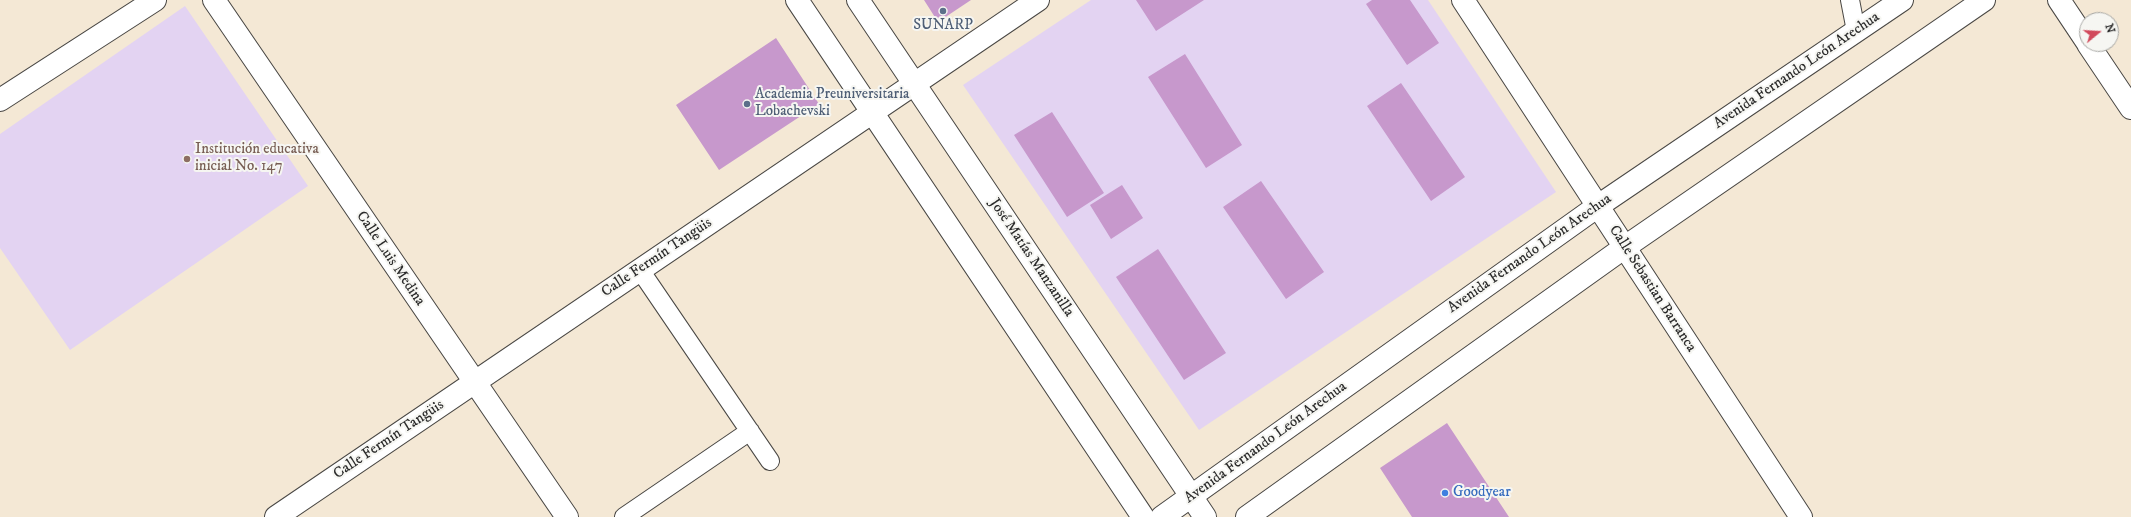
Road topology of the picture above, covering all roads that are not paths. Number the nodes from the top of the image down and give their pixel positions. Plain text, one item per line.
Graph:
1 (155, 0) edge
2 (214, 0) edge
3 (797, 0) edge
4 (858, 0) edge
5 (1038, 0) edge
6 (1463, 0) edge
7 (1850, 0) edge
8 (1902, 0) edge
9 (1984, 0) edge
10 (2059, 0) edge
11 (2079, 30) edge
12 (1856, 31) junction
13 (2094, 52) edge
14 (914, 84) junction
15 (0, 100) edge
16 (2131, 108) edge
17 (872, 113) junction
18 (1598, 206) junction
19 (1625, 247) junction
20 (640, 270) junction
21 (474, 383) junction
22 (750, 431) junction
23 (770, 461) dead end
24 (1191, 496) junction
25 (276, 517) edge
26 (567, 517) edge
27 (624, 517) edge
28 (1143, 517) edge
29 (1162, 517) edge
30 (1205, 517) edge
31 (1247, 517) edge
32 (1801, 517) edge

1 - 15 main road
2 - 21 main road, Calle Luis Medina
3 - 17 main road
4 - 14 main road, José Matías Manzanilla
5 - 14 main road, Calle Fermín Tangüis
6 - 18 main road, Calle Sebastian Barranca
7 - 12 lane
8 - 12 main road, Avenida Fernando León Arechua
9 - 19 main road
10 - 11 main road
12 - 18 main road, Avenida Fernando León Arechua
13 - 16 main road
14 - 17 main road, Calle Fermín Tangüis
14 - 24 main road, José Matías Manzanilla
17 - 20 main road, Calle Fermín Tangüis
17 - 28 main road
18 - 19 main road, Calle Sebastian Barranca
18 - 24 main road, Avenida Fernando León Arechua
19 - 31 main road
19 - 32 main road, Calle Sebastian Barranca
20 - 21 main road, Calle Fermín Tangüis
20 - 22 lane
21 - 25 main road, Calle Fermín Tangüis
21 - 26 main road, Calle Luis Medina
22 - 23 lane
22 - 27 lane
24 - 29 main road, Avenida Fernando León Arechua
24 - 30 main road, José Matías Manzanilla

